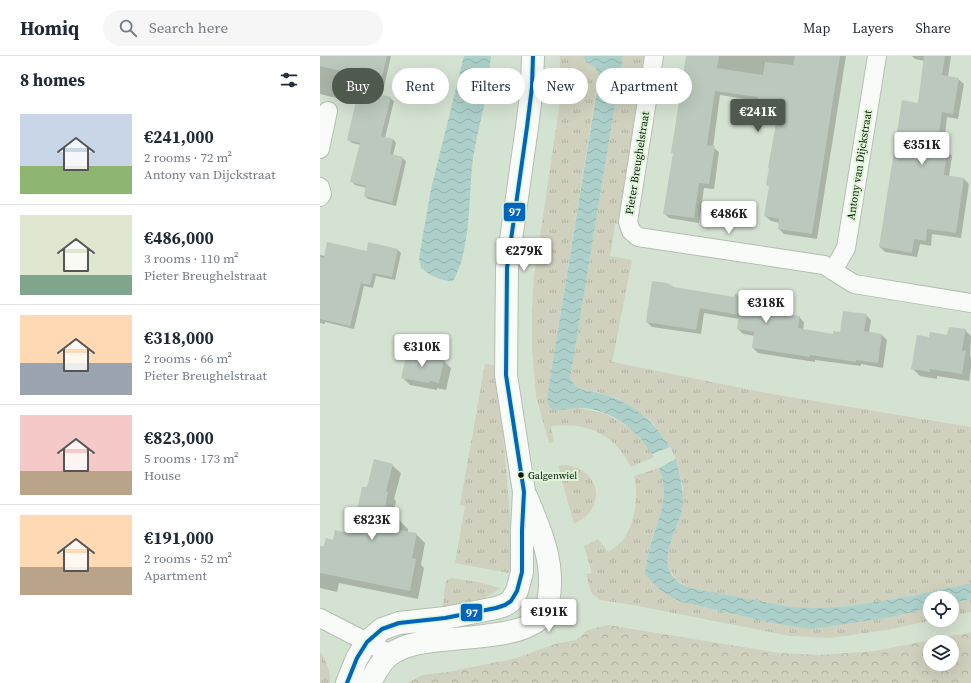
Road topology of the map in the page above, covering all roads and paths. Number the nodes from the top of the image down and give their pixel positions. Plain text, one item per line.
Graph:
1 (533, 56) edge
2 (654, 56) edge
3 (877, 56) edge
4 (328, 111) dead end
5 (320, 149) edge
6 (320, 187) edge
7 (320, 196) edge
8 (833, 271) junction
9 (971, 303) edge
10 (524, 492) junction
11 (320, 618) edge
12 (367, 642) junction
13 (390, 654) junction
14 (347, 683) edge
15 (370, 683) edge

1 - 10 street
2 - 8 street, Pieter Breughelstraat
3 - 8 street, Antony van Dijckstraat
4 - 5 street
6 - 7 street
8 - 9 street, Pieter Breughelstraat
10 - 12 street
10 - 13 street
11 - 12 street
12 - 13 street
12 - 14 street
13 - 15 street

